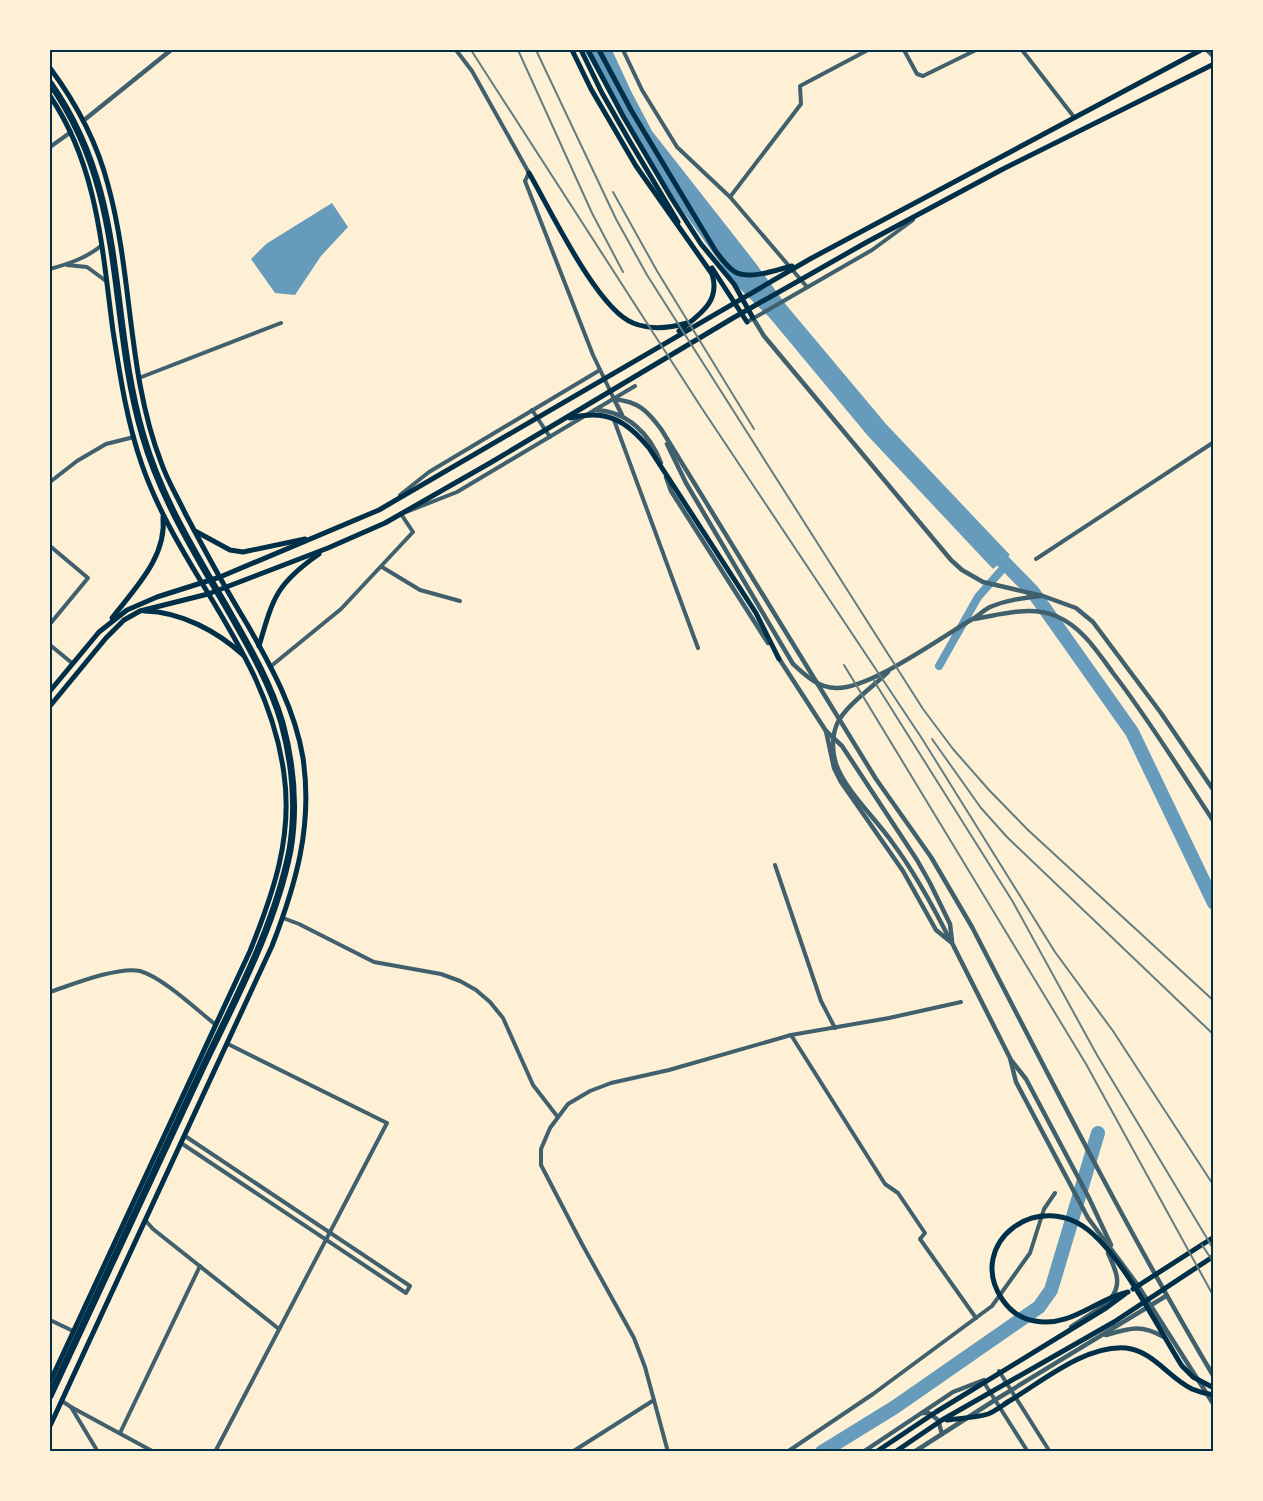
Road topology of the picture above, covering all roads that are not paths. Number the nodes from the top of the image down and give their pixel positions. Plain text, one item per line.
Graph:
1 (171, 50) edge
2 (456, 50) edge
3 (572, 50) edge
4 (581, 50) edge
5 (588, 50) edge
6 (598, 50) edge
7 (623, 50) edge
8 (868, 50) edge
9 (904, 50) edge
10 (976, 50) edge
11 (1022, 50) edge
12 (1201, 50) edge
13 (1207, 50) edge
14 (1214, 57) edge
15 (1214, 64) edge
16 (50, 68) edge
17 (50, 83) edge
18 (50, 96) edge
19 (1074, 117) junction
20 (83, 122) junction
21 (71, 132) junction
22 (50, 147) edge
23 (529, 173) junction
24 (730, 198) junction
25 (923, 212) junction
26 (103, 245) junction
27 (802, 263) junction
28 (64, 265) junction
29 (50, 268) edge
30 (107, 283) junction
31 (807, 287) junction
32 (753, 318) junction
33 (747, 322) joint
34 (281, 323) dead end
35 (689, 323) junction
36 (663, 343) junction
37 (600, 370) junction
38 (139, 378) junction
39 (634, 386) dead end
40 (614, 399) junction
41 (608, 402) junction
42 (532, 410) junction
43 (595, 410) junction
44 (611, 411) junction
45 (622, 416) junction
46 (554, 425) junction
47 (661, 429) junction
48 (134, 437) junction
49 (549, 437) junction
50 (1214, 442) edge
51 (50, 482) edge
52 (393, 502) junction
53 (163, 512) junction
54 (401, 514) junction
55 (194, 530) junction
56 (321, 536) junction
57 (50, 546) edge
58 (328, 548) junction
59 (1036, 559) dead end
60 (382, 567) junction
61 (220, 577) junction
62 (202, 584) junction
63 (226, 588) junction
64 (208, 594) junction
65 (1043, 596) junction
66 (460, 601) dead end
67 (140, 611) junction
68 (972, 619) junction
69 (108, 623) junction
70 (50, 624) edge
71 (50, 645) edge
72 (259, 646) junction
73 (698, 648) dead end
74 (779, 659) junction
75 (248, 660) junction
76 (267, 661) junction
77 (72, 663) junction
78 (270, 667) junction
79 (252, 668) junction
80 (890, 670) junction
81 (816, 679) junction
82 (799, 689) junction
83 (50, 691) edge
84 (50, 706) edge
85 (825, 731) junction
86 (1214, 790) edge
87 (1214, 822) edge
88 (775, 865) dead end
89 (283, 918) junction
90 (952, 943) junction
91 (50, 992) edge
92 (961, 1002) dead end
93 (216, 1026) junction
94 (835, 1028) junction
95 (791, 1035) junction
96 (228, 1044) junction
97 (1010, 1058) junction
98 (557, 1116) junction
99 (173, 1119) junction
100 (189, 1126) junction
101 (184, 1136) junction
102 (181, 1143) junction
103 (1055, 1193) dead end
104 (146, 1220) junction
105 (329, 1233) junction
106 (1100, 1234) junction
107 (1214, 1237) edge
108 (326, 1239) junction
109 (1214, 1256) edge
110 (200, 1266) junction
111 (1123, 1270) junction
112 (1154, 1273) junction
113 (1137, 1284) junction
114 (1128, 1292) junction
115 (1166, 1296) junction
116 (1151, 1306) junction
117 (1099, 1309) junction
118 (976, 1318) junction
119 (50, 1320) edge
120 (279, 1329) junction
121 (73, 1331) junction
122 (1101, 1336) junction
123 (1174, 1342) junction
124 (999, 1371) junction
125 (1214, 1377) edge
126 (983, 1381) junction
127 (50, 1382) edge
128 (1214, 1388) edge
129 (1011, 1390) junction
130 (1214, 1395) edge
131 (50, 1396) edge
132 (654, 1400) junction
133 (995, 1400) junction
134 (62, 1401) junction
135 (1214, 1405) edge
136 (71, 1407) junction
137 (922, 1413) junction
138 (942, 1420) junction
139 (50, 1426) edge
140 (120, 1433) junction
141 (942, 1434) junction
142 (98, 1452) edge
143 (154, 1452) edge
144 (215, 1452) edge
145 (572, 1452) edge
146 (668, 1452) edge
147 (787, 1452) edge
148 (863, 1452) edge
149 (876, 1452) edge
150 (895, 1452) edge
151 (914, 1452) edge
152 (1028, 1452) edge
153 (1050, 1452) edge

1 - 20 street
2 - 23 street
3 - 35 main road
4 - 33 main road
5 - 32 main road
6 - 27 main road
7 - 24 street
8 - 24 street
9 - 10 street
11 - 19 street
12 - 19 main road
13 - 14 street
15 - 25 main road
16 - 20 main road
17 - 131 highway
18 - 21 main road
19 - 27 main road
20 - 21 street
20 - 38 main road
21 - 22 street
21 - 26 main road
23 - 35 main road
23 - 37 street
24 - 31 street
25 - 31 street
25 - 46 main road
26 - 28 street
26 - 30 main road
27 - 36 main road
28 - 29 street
28 - 30 street
30 - 48 main road
31 - 32 street
32 - 33 street
32 - 65 street
34 - 38 street
35 - 36 main road
36 - 52 main road
37 - 40 street
37 - 42 street
38 - 55 main road
39 - 40 street
40 - 41 street
40 - 45 street
40 - 47 street
41 - 43 street
41 - 44 street
42 - 49 street
42 - 52 street
43 - 44 street
43 - 49 street
44 - 45 street
44 - 73 street
45 - 74 street
46 - 54 main road
46 - 74 main road
47 - 80 street
47 - 81 street
48 - 51 street
48 - 53 main road
49 - 54 street
50 - 59 street
52 - 56 main road
53 - 62 main road
53 - 69 main road
54 - 58 main road
54 - 60 street
55 - 56 main road
55 - 61 main road
56 - 61 main road
57 - 70 street
58 - 63 main road
58 - 72 main road
60 - 66 street
60 - 78 street
61 - 62 main road
61 - 63 main road
62 - 64 main road
62 - 69 main road
63 - 64 main road
63 - 72 main road
64 - 67 main road
64 - 75 main road
65 - 68 street
65 - 86 street
67 - 75 main road
67 - 84 main road
68 - 80 street
68 - 87 street
69 - 77 main road
71 - 77 street
72 - 76 main road
74 - 82 street
75 - 79 main road
76 - 78 main road
76 - 79 main road
77 - 83 main road
78 - 89 main road
79 - 93 main road
80 - 90 street
81 - 82 street
81 - 112 street
82 - 85 street
85 - 90 street
85 - 90 street
88 - 94 street
89 - 96 main road
89 - 98 street
90 - 97 street
91 - 93 street
92 - 94 street
93 - 99 main road
94 - 95 street
95 - 98 street
95 - 118 street
96 - 100 main road
96 - 105 street
97 - 106 street
97 - 111 street
98 - 132 street
99 - 100 main road
99 - 121 main road
100 - 101 main road
101 - 102 main road
101 - 105 street
102 - 104 main road
102 - 108 street
103 - 118 street
104 - 110 street
104 - 134 main road
105 - 108 street
105 - 108 street
106 - 113 street
106 - 117 street
107 - 114 main road
108 - 120 street
109 - 138 main road
110 - 120 street
110 - 140 street
111 - 114 main road
111 - 128 main road
112 - 113 street
112 - 115 street
113 - 116 street
113 - 117 street
114 - 149 main road
115 - 116 street
115 - 125 street
116 - 122 street
116 - 123 street
117 - 124 street
118 - 147 street
119 - 121 street
120 - 144 street
121 - 127 main road
122 - 123 street
122 - 129 street
123 - 135 street
124 - 126 street
124 - 129 street
126 - 133 street
126 - 137 street
129 - 133 street
129 - 153 street
130 - 138 main road
132 - 145 street
132 - 146 street
133 - 141 street
133 - 152 street
134 - 136 street
134 - 139 main road
136 - 140 street
136 - 142 street
137 - 141 street
137 - 148 street
138 - 150 main road
140 - 143 street
141 - 151 street

